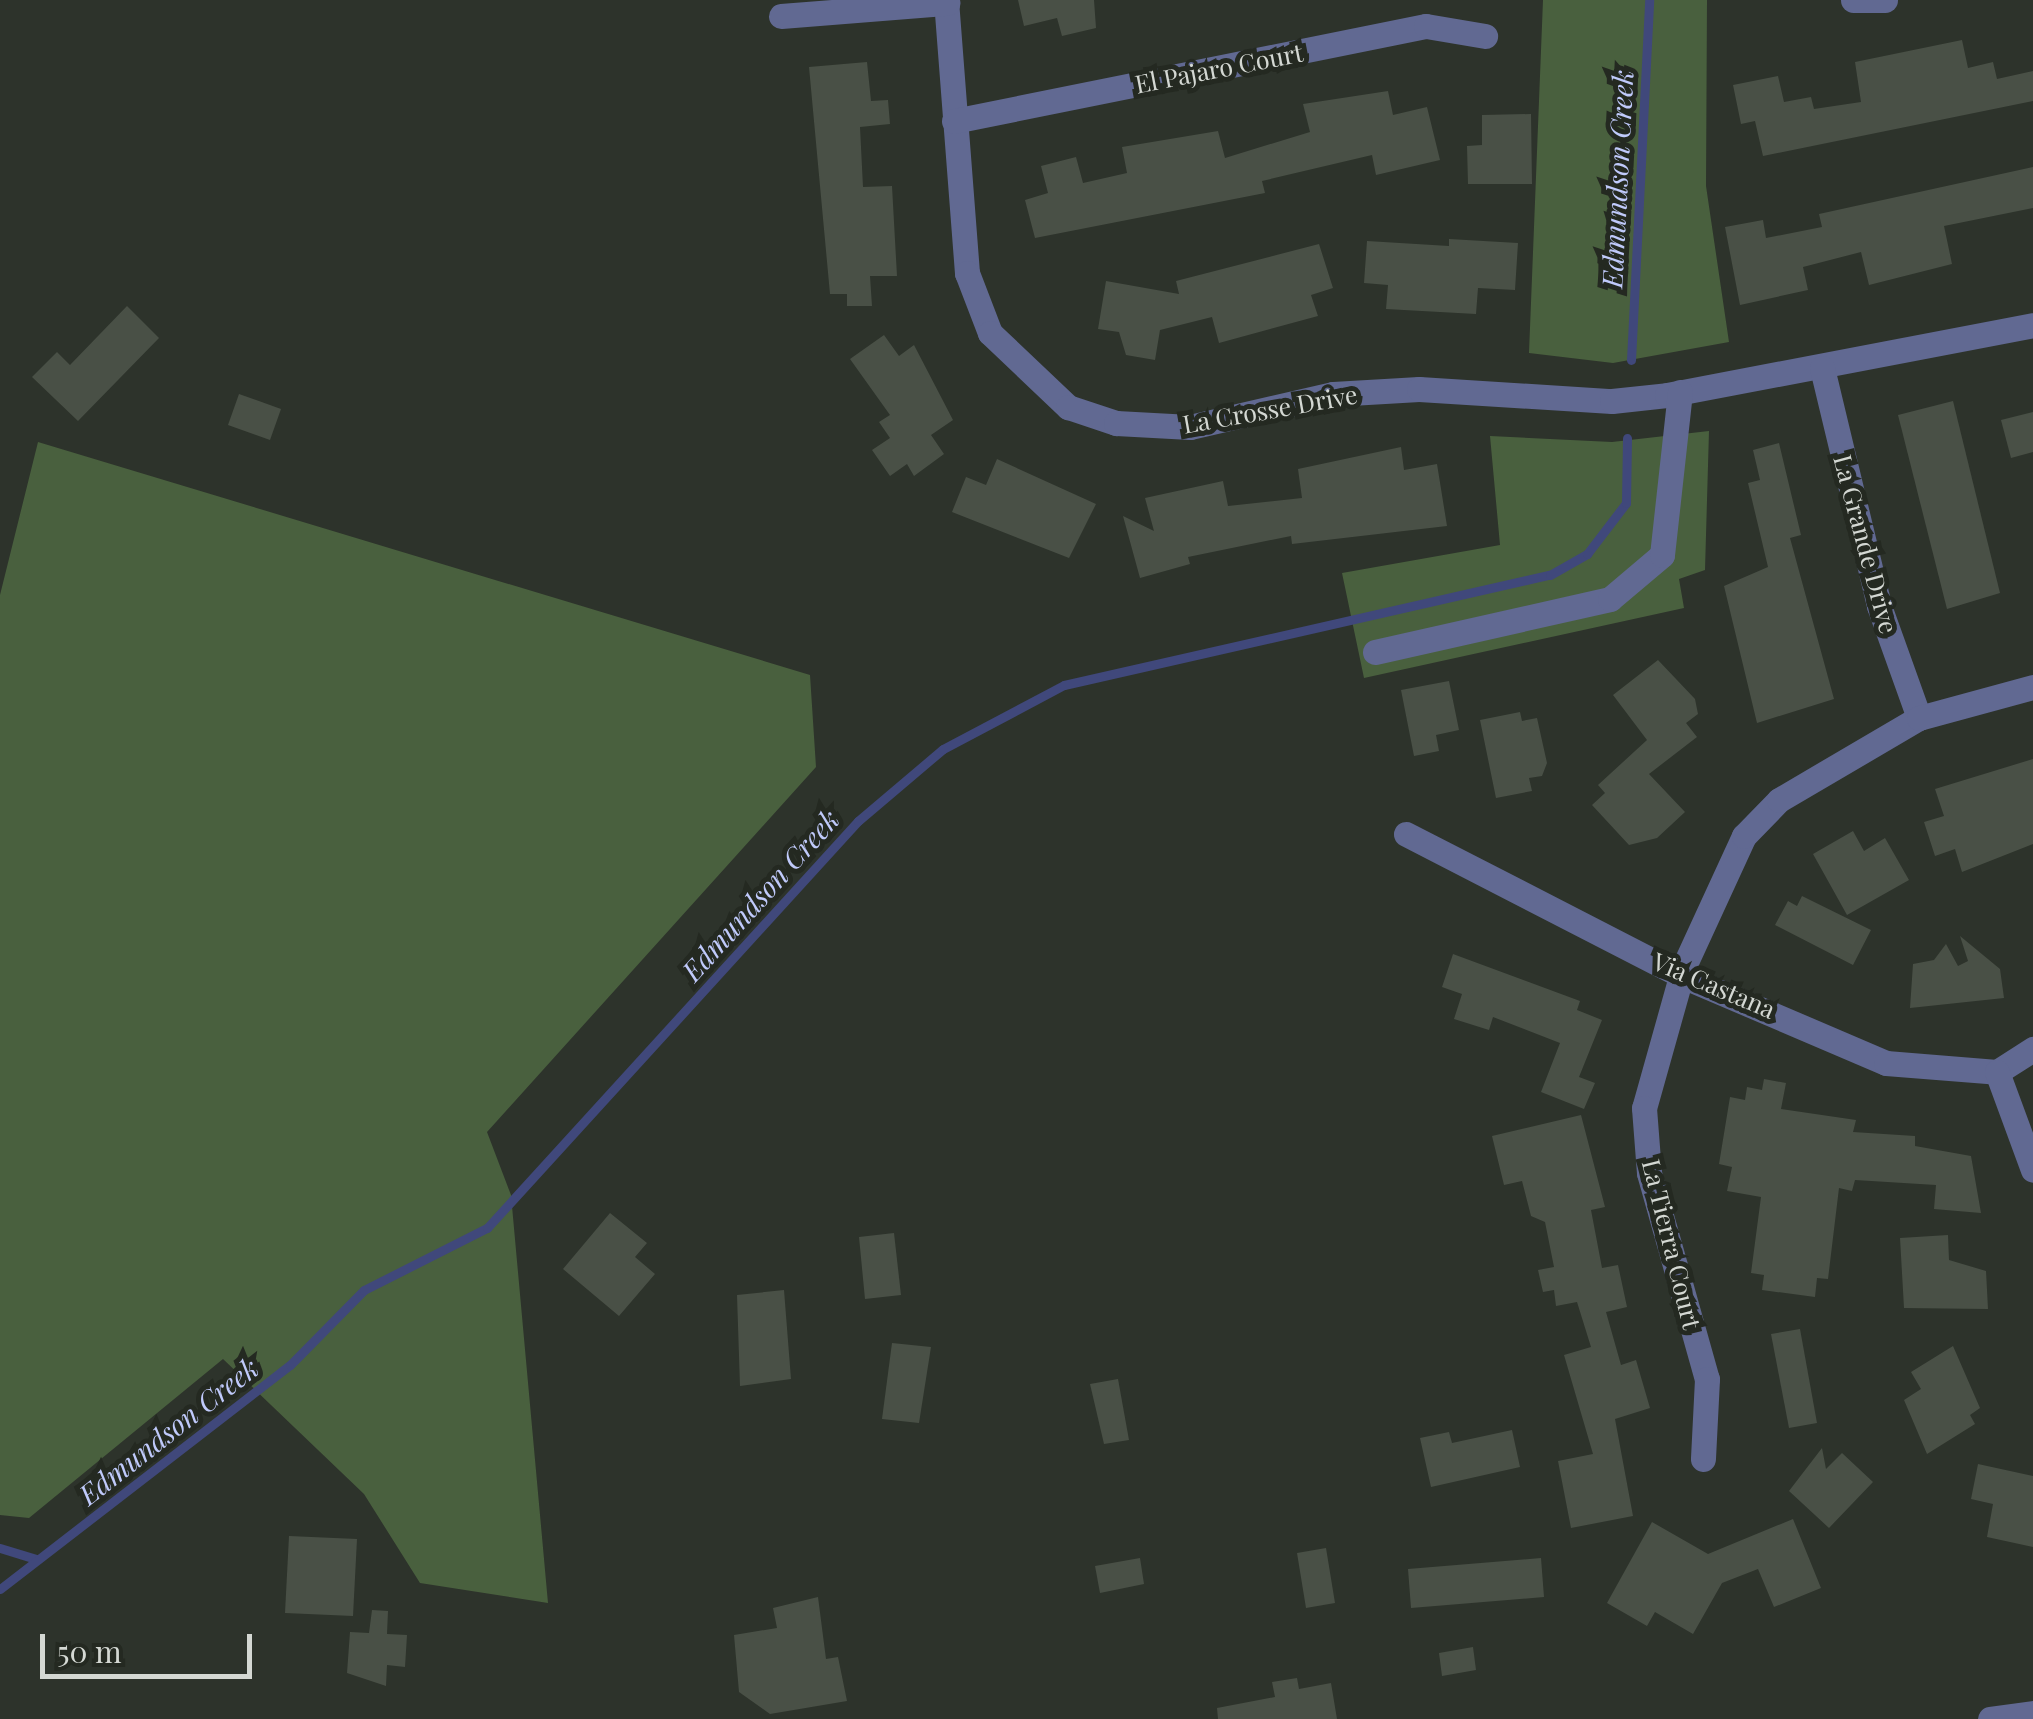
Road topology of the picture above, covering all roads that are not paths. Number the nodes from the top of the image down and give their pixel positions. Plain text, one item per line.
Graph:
1 (1853, 0) edge
2 (1885, 0) edge
3 (946, 2) edge
4 (781, 16) dead end
5 (1486, 36) dead end
6 (954, 121) junction
7 (2033, 325) edge
8 (1822, 368) junction
9 (1680, 392) junction
10 (1375, 652) dead end
11 (2033, 687) edge
12 (1919, 718) junction
13 (1406, 834) dead end
14 (1681, 974) junction
15 (2033, 1049) edge
16 (1997, 1072) junction
17 (2033, 1170) edge
18 (1703, 1460) dead end
19 (2033, 1714) edge
20 (1990, 1719) edge

1 - 2 street
3 - 4 street
3 - 6 street, La Crosse Drive
5 - 6 street, El Pajaro Court
6 - 9 street, La Crosse Drive
7 - 8 street, La Crosse Drive
8 - 9 street, La Crosse Drive
8 - 12 street, La Grande Drive
9 - 10 street
11 - 12 street, La Tierra Court
12 - 14 street, La Tierra Court
13 - 14 street, Via Castana
14 - 16 street, Via Castana
14 - 18 street, La Tierra Court
15 - 16 street
16 - 17 street
19 - 20 street

